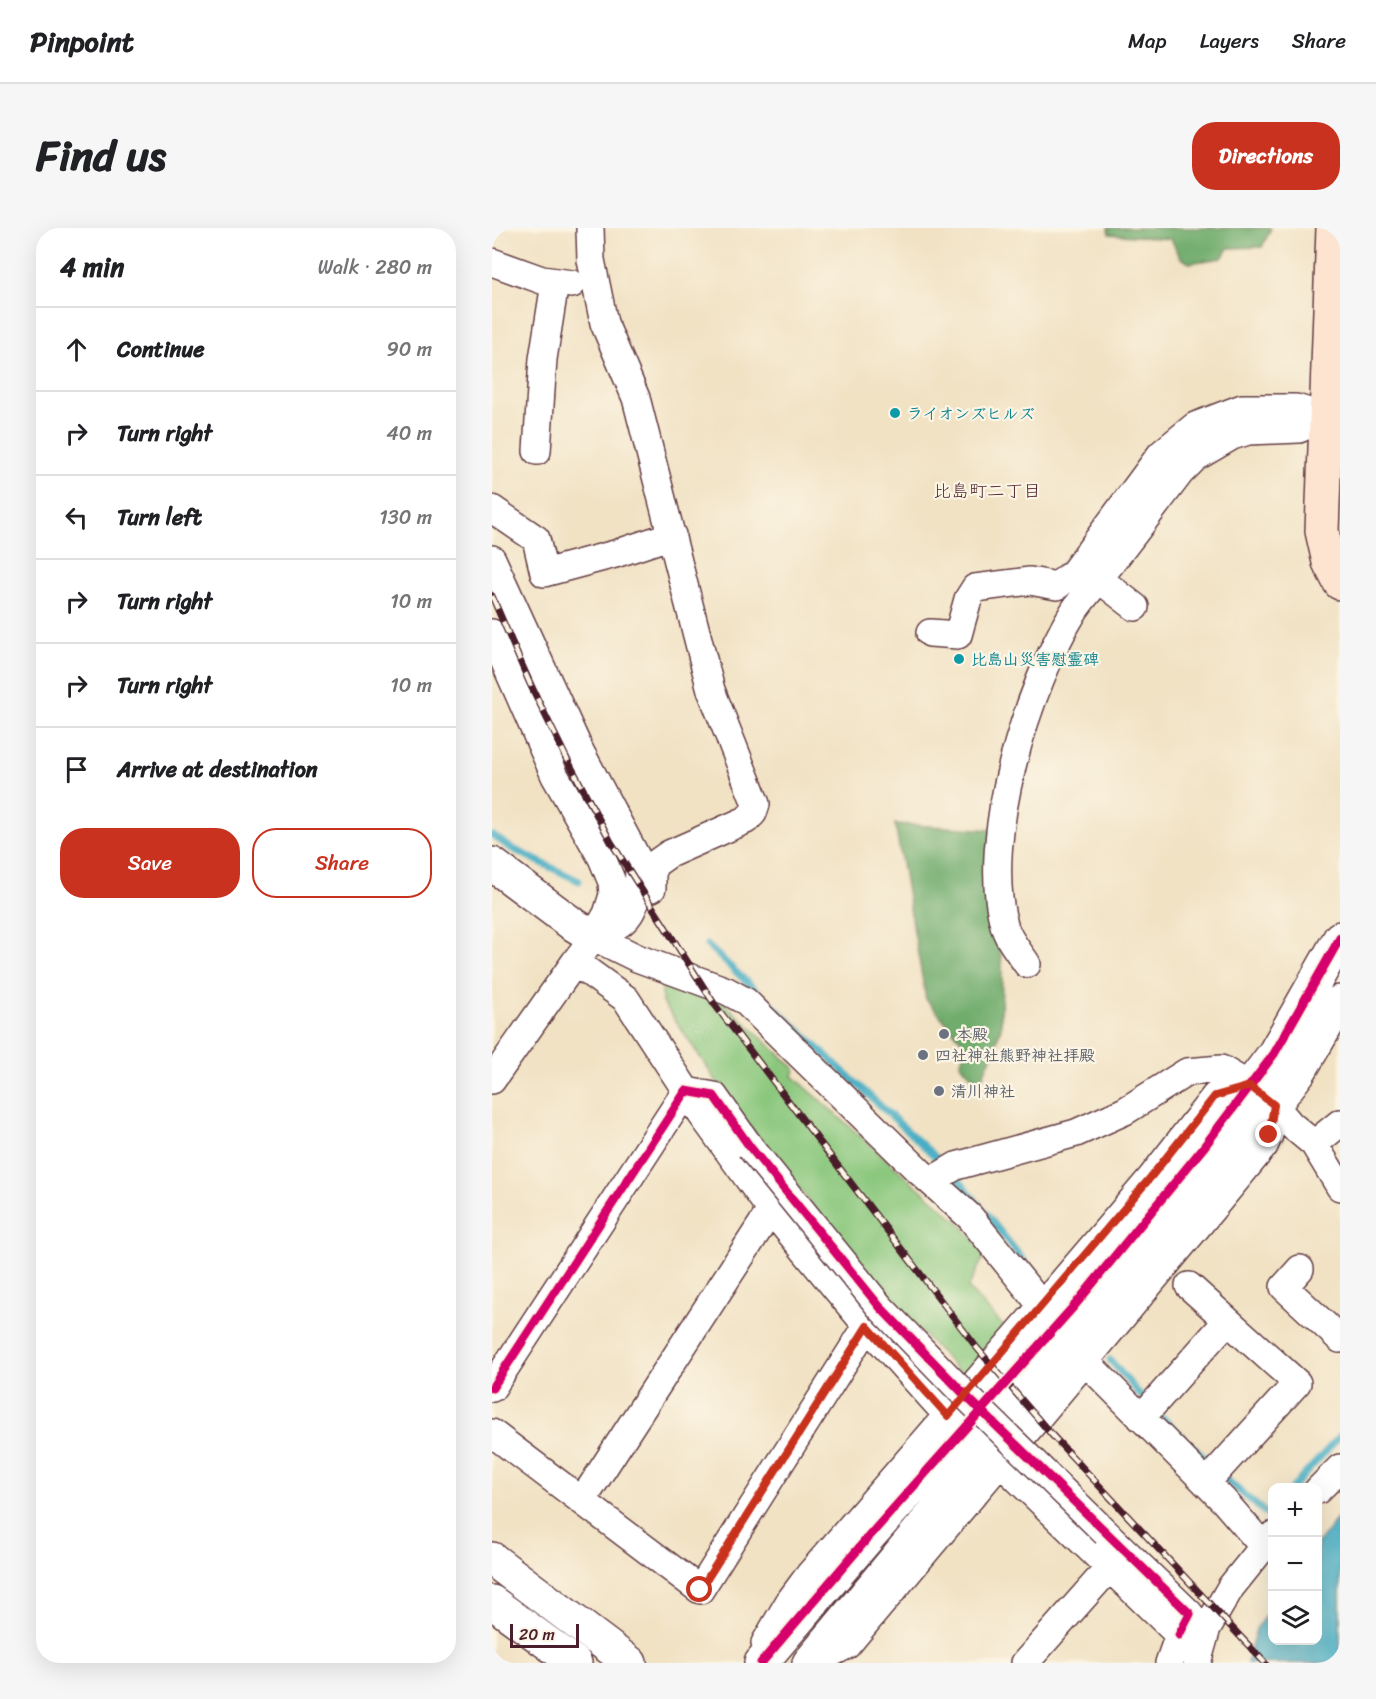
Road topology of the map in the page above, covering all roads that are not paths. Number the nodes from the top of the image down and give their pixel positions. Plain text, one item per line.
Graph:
1 (590, 228) edge
2 (1333, 228) edge
3 (492, 262) edge
4 (555, 283) junction
5 (594, 284) junction
6 (1326, 417) junction
7 (537, 451) dead end
8 (1332, 454) edge
9 (492, 509) edge
10 (672, 535) junction
11 (492, 559) edge
12 (1099, 579) junction
13 (1340, 583) edge
14 (1135, 607) dead end
15 (492, 633) edge
16 (930, 633) dead end
17 (492, 865) edge
18 (637, 894) junction
19 (1340, 938) edge
20 (585, 949) junction
21 (1027, 964) dead end
22 (1340, 1002) edge
23 (492, 1080) edge
24 (686, 1091) junction
25 (1262, 1096) junction
26 (1340, 1123) edge
27 (1314, 1144) junction
28 (931, 1181) junction
29 (1340, 1187) edge
30 (771, 1210) junction
31 (1300, 1269) dead end
32 (1189, 1286) dead end
33 (1042, 1306) junction
34 (1227, 1321) junction
35 (867, 1326) junction
36 (1340, 1340) edge
37 (1086, 1362) junction
38 (496, 1373) edge
39 (948, 1416) junction
40 (1141, 1418) junction
41 (492, 1433) edge
42 (1000, 1462) junction
43 (1340, 1468) edge
44 (1206, 1483) junction
45 (1322, 1485) edge
46 (582, 1501) junction
47 (1268, 1541) edge
48 (492, 1559) edge
49 (1110, 1567) junction
50 (492, 1602) edge
51 (1179, 1635) junction
52 (559, 1658) edge
53 (630, 1663) edge
54 (756, 1663) edge
55 (761, 1663) edge
56 (811, 1663) edge
57 (1025, 1663) edge
58 (1169, 1663) edge
59 (1197, 1663) edge

1 - 5 street
2 - 6 main road
3 - 4 street
4 - 5 street
4 - 7 street
5 - 10 street
6 - 8 main road
6 - 12 street
6 - 16 street
8 - 13 main road
9 - 10 street
10 - 18 street
11 - 18 street
12 - 14 street
12 - 21 street
15 - 20 street
17 - 20 street
18 - 20 street
19 - 25 street
20 - 23 street
20 - 24 street
20 - 28 street
22 - 25 street
24 - 30 street
24 - 38 street
24 - 51 street, bridge
25 - 27 street
25 - 28 street
25 - 33 street
25 - 37 street
25 - 55 street
25 - 56 street
26 - 27 street
27 - 29 street
28 - 33 street
30 - 35 street
30 - 46 street
31 - 36 street
32 - 34 street
33 - 39 street
34 - 40 street
34 - 44 street
35 - 39 street
35 - 46 street
37 - 40 street
37 - 42 street
39 - 54 street
40 - 44 street
41 - 46 street
42 - 49 street
42 - 56 street
43 - 45 street
44 - 47 street
47 - 59 street
48 - 53 street
49 - 51 street
49 - 57 street
50 - 52 street
51 - 58 street

